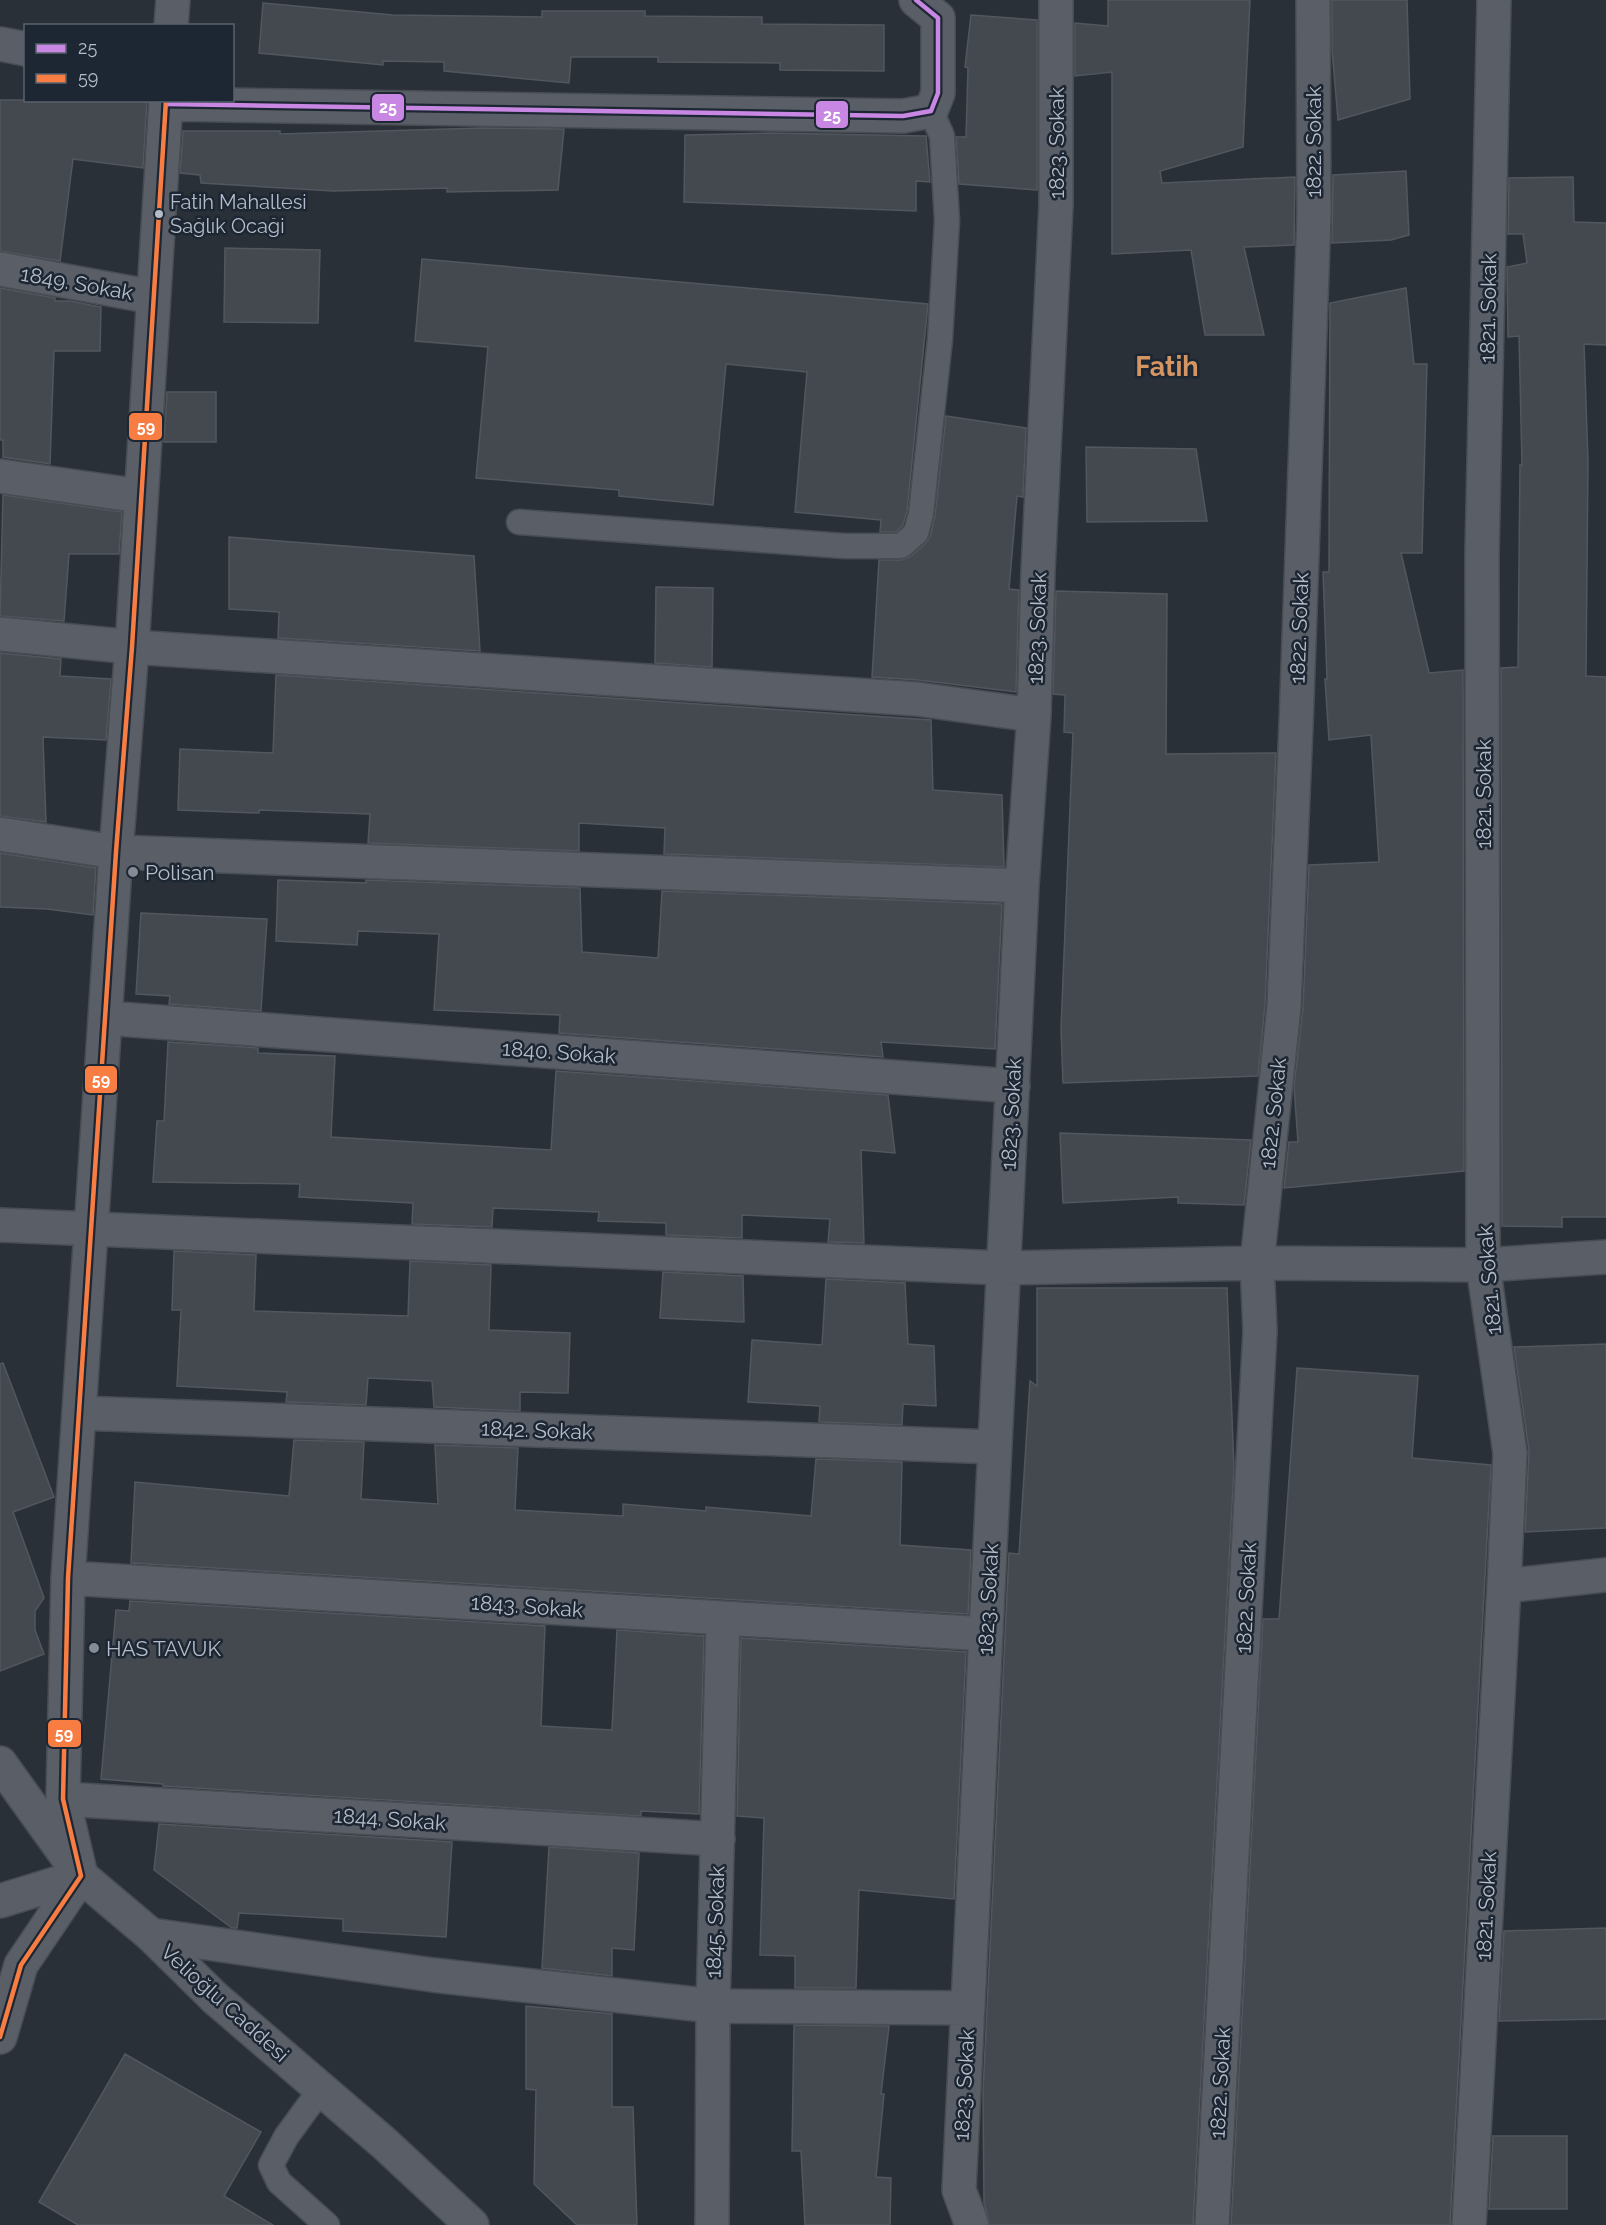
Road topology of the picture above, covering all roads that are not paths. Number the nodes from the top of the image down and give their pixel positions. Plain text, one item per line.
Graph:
1 (172, 0) edge
2 (916, 0) edge
3 (1056, 0) edge
4 (1313, 0) edge
5 (1494, 0) edge
6 (171, 24) edge
7 (0, 44) edge
8 (24, 49) edge
9 (166, 102) edge
10 (931, 111) junction
11 (0, 270) edge
12 (153, 297) junction
13 (0, 476) edge
14 (140, 496) junction
15 (519, 522) dead end
16 (0, 634) edge
17 (132, 647) junction
18 (1035, 715) junction
19 (0, 834) edge
20 (116, 852) junction
21 (1022, 886) junction
22 (105, 1018) junction
23 (1012, 1086) junction
24 (0, 1225) edge
25 (91, 1229) junction
26 (1606, 1257) edge
27 (1257, 1263) junction
28 (1484, 1265) junction
29 (1004, 1268) junction
30 (79, 1413) junction
31 (995, 1447) junction
32 (1606, 1575) edge
33 (68, 1578) junction
34 (1504, 1586) junction
35 (723, 1618) junction
36 (986, 1635) junction
37 (0, 1763) edge
38 (63, 1799) junction
39 (718, 1839) junction
40 (81, 1876) junction
41 (0, 1901) edge
42 (151, 1935) junction
43 (713, 2006) junction
44 (968, 2008) junction
45 (0, 2037) edge
46 (321, 2089) junction
47 (327, 2225) edge
48 (472, 2225) edge
49 (712, 2225) edge
50 (972, 2225) edge
51 (1212, 2225) edge
52 (1469, 2225) edge

1 - 6 street
2 - 10 street
3 - 18 street, 1823. Sokak
4 - 27 street, 1822. Sokak
5 - 28 street, 1821. Sokak
7 - 8 street
9 - 10 street
9 - 12 street
10 - 15 lane
11 - 12 street, 1849. Sokak
12 - 14 street
13 - 14 street
14 - 17 street
16 - 17 street
17 - 18 street
17 - 20 street
18 - 21 street, 1823. Sokak
19 - 20 street
20 - 21 street
20 - 22 street
21 - 23 street, 1823. Sokak
22 - 23 street, 1840. Sokak
22 - 25 street
23 - 29 street, 1823. Sokak
24 - 25 street
25 - 29 street
25 - 30 street
26 - 28 street
27 - 28 street
27 - 29 street
27 - 51 street, 1822. Sokak
28 - 34 street, 1821. Sokak
29 - 31 street, 1823. Sokak
30 - 31 street, 1842. Sokak
30 - 33 street
31 - 36 street, 1823. Sokak
32 - 34 street
33 - 35 street, 1843. Sokak
33 - 38 street
34 - 52 street, 1821. Sokak
35 - 36 street, 1843. Sokak
35 - 39 street, 1845. Sokak
36 - 44 street, 1823. Sokak
37 - 40 street, Velioğlu Caddesi
38 - 39 street, 1844. Sokak
38 - 40 street
39 - 43 street, 1845. Sokak
40 - 41 street
40 - 42 street, Velioğlu Caddesi
40 - 45 street
42 - 43 street
42 - 46 street, Velioğlu Caddesi
43 - 44 street
43 - 49 street, 1845. Sokak
44 - 50 street, 1823. Sokak
46 - 47 lane
46 - 48 street, Velioğlu Caddesi

